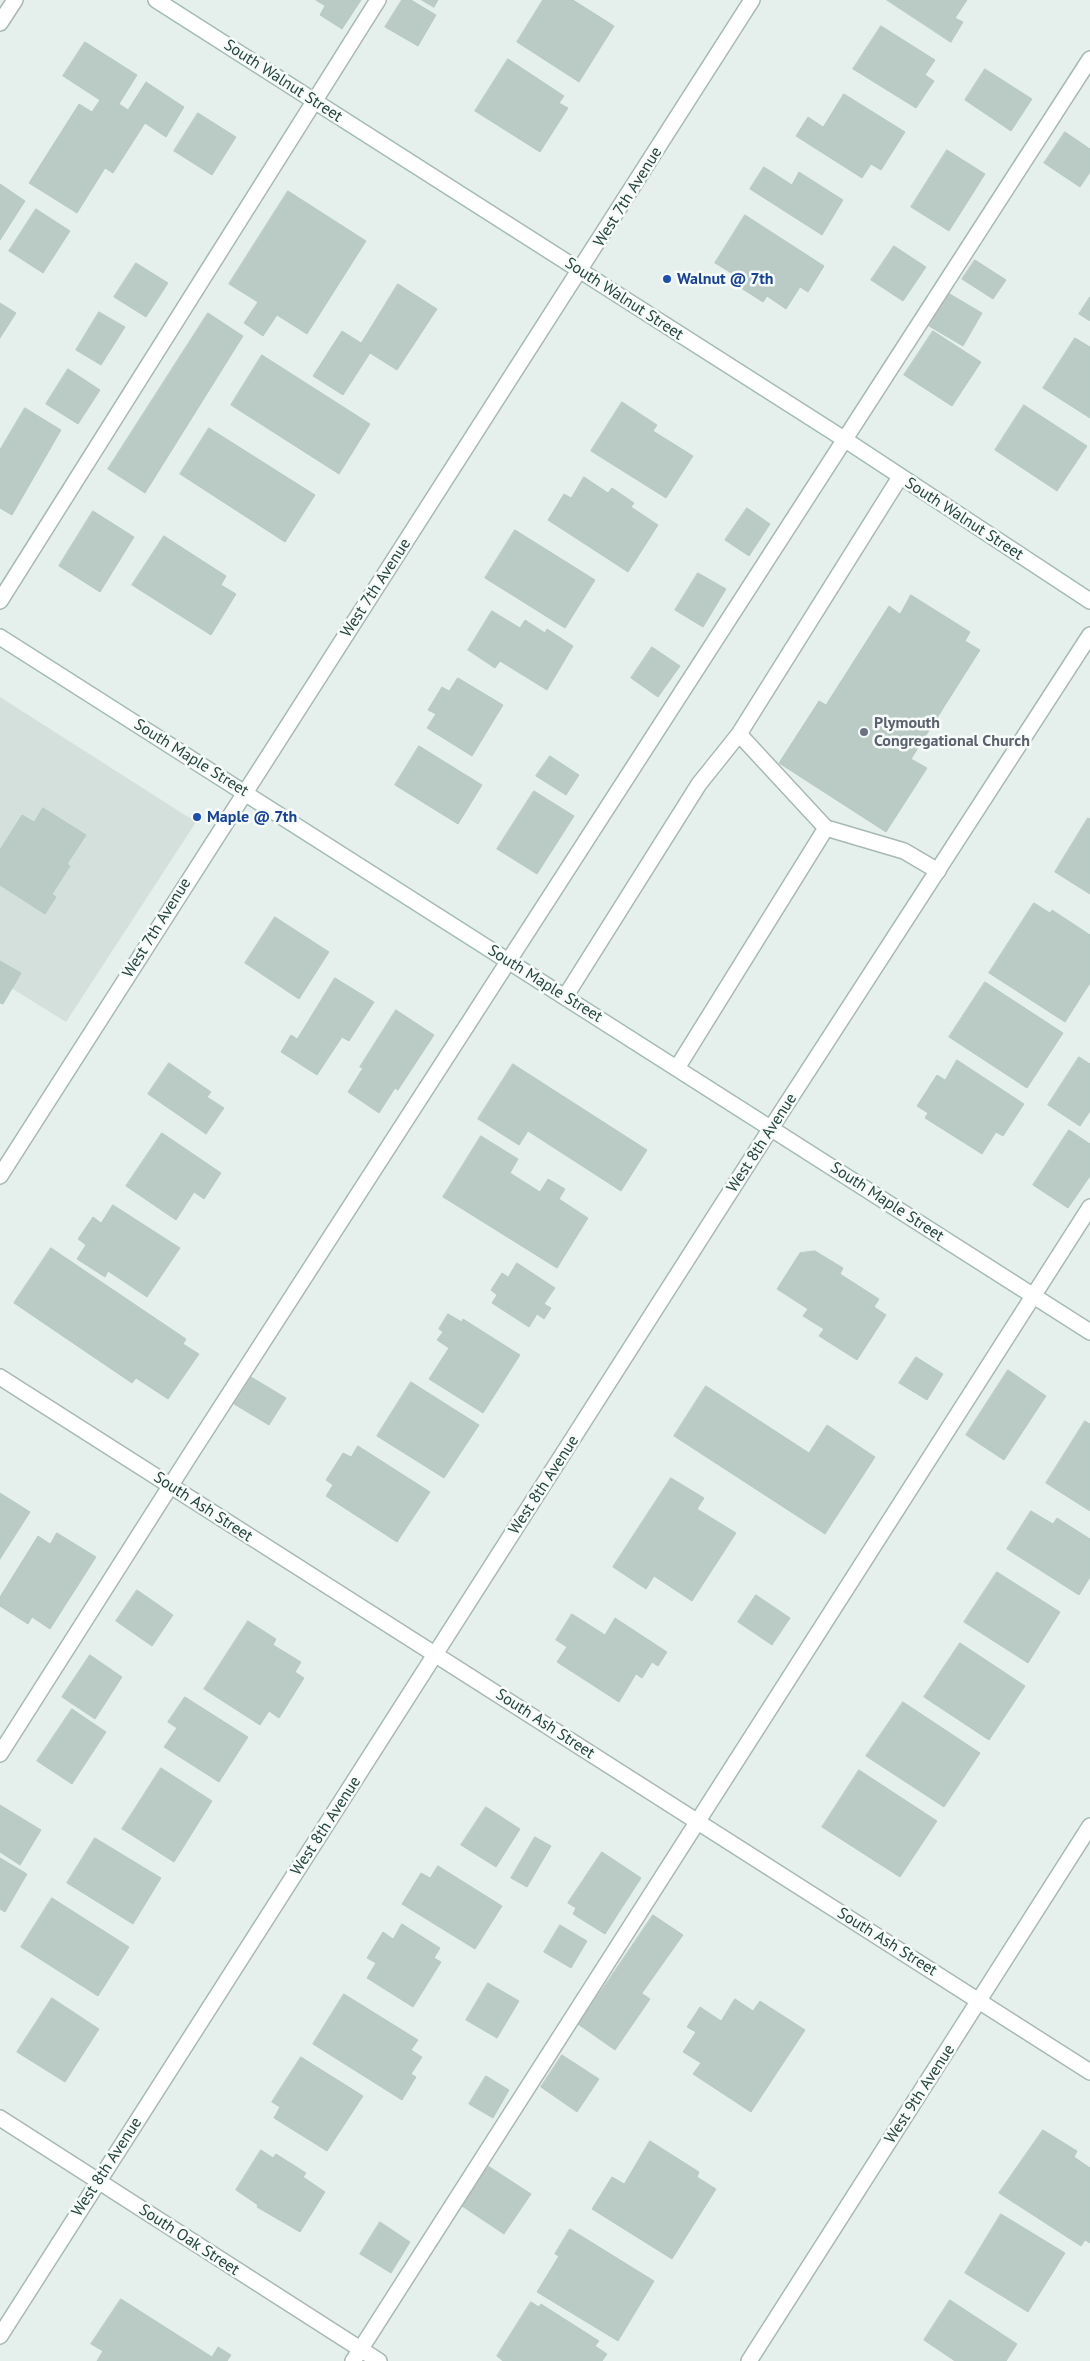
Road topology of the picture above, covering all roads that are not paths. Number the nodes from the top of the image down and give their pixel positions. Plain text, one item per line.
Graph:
1 (14, 0) edge
2 (156, 0) edge
3 (378, 0) edge
4 (752, 0) edge
5 (0, 23) edge
6 (1090, 60) edge
7 (313, 100) junction
8 (580, 272) junction
9 (844, 439) junction
10 (900, 477) junction
11 (0, 601) edge
12 (1090, 602) edge
13 (1090, 636) edge
14 (0, 637) edge
15 (739, 734) junction
16 (244, 792) junction
17 (826, 828) junction
18 (938, 871) junction
19 (508, 961) junction
20 (565, 997) junction
21 (678, 1068) junction
22 (771, 1128) junction
23 (0, 1176) edge
24 (1090, 1207) edge
25 (1033, 1296) junction
26 (1090, 1332) edge
27 (0, 1377) edge
28 (170, 1486) junction
29 (436, 1655) junction
30 (0, 1754) edge
31 (697, 1822) junction
32 (1090, 1826) edge
33 (979, 2000) junction
34 (1090, 2072) edge
35 (0, 2118) edge
36 (98, 2181) junction
37 (0, 2336) edge
38 (357, 2355) edge
39 (379, 2361) edge
40 (749, 2361) edge

1 - 5 street
2 - 7 street, South Walnut Street
3 - 7 street
4 - 8 street, West 7th Avenue
6 - 9 street
7 - 8 street, South Walnut Street
7 - 11 street
8 - 9 street, South Walnut Street
8 - 16 street, West 7th Avenue
9 - 10 street, South Walnut Street
9 - 19 street
10 - 12 street, South Walnut Street
10 - 15 street
13 - 18 street, West 8th Avenue
14 - 16 street, South Maple Street
15 - 17 street
15 - 20 street
16 - 19 street, South Maple Street
16 - 23 street, West 7th Avenue
17 - 18 street
17 - 21 street
18 - 22 street, West 8th Avenue
19 - 20 street, South Maple Street
19 - 28 street
20 - 21 street, South Maple Street
21 - 22 street, South Maple Street
22 - 25 street, South Maple Street
22 - 29 street, West 8th Avenue
24 - 25 street
25 - 26 street, South Maple Street
25 - 31 street
27 - 28 street, South Ash Street
28 - 29 street, South Ash Street
28 - 30 street
29 - 31 street, South Ash Street
29 - 36 street, West 8th Avenue
31 - 33 street, South Ash Street
31 - 38 street
32 - 33 street, West 9th Avenue
33 - 34 street, South Ash Street
33 - 40 street, West 9th Avenue
35 - 36 street, South Oak Street
36 - 37 street, West 8th Avenue
36 - 38 street, South Oak Street
38 - 39 street, South Oak Street

